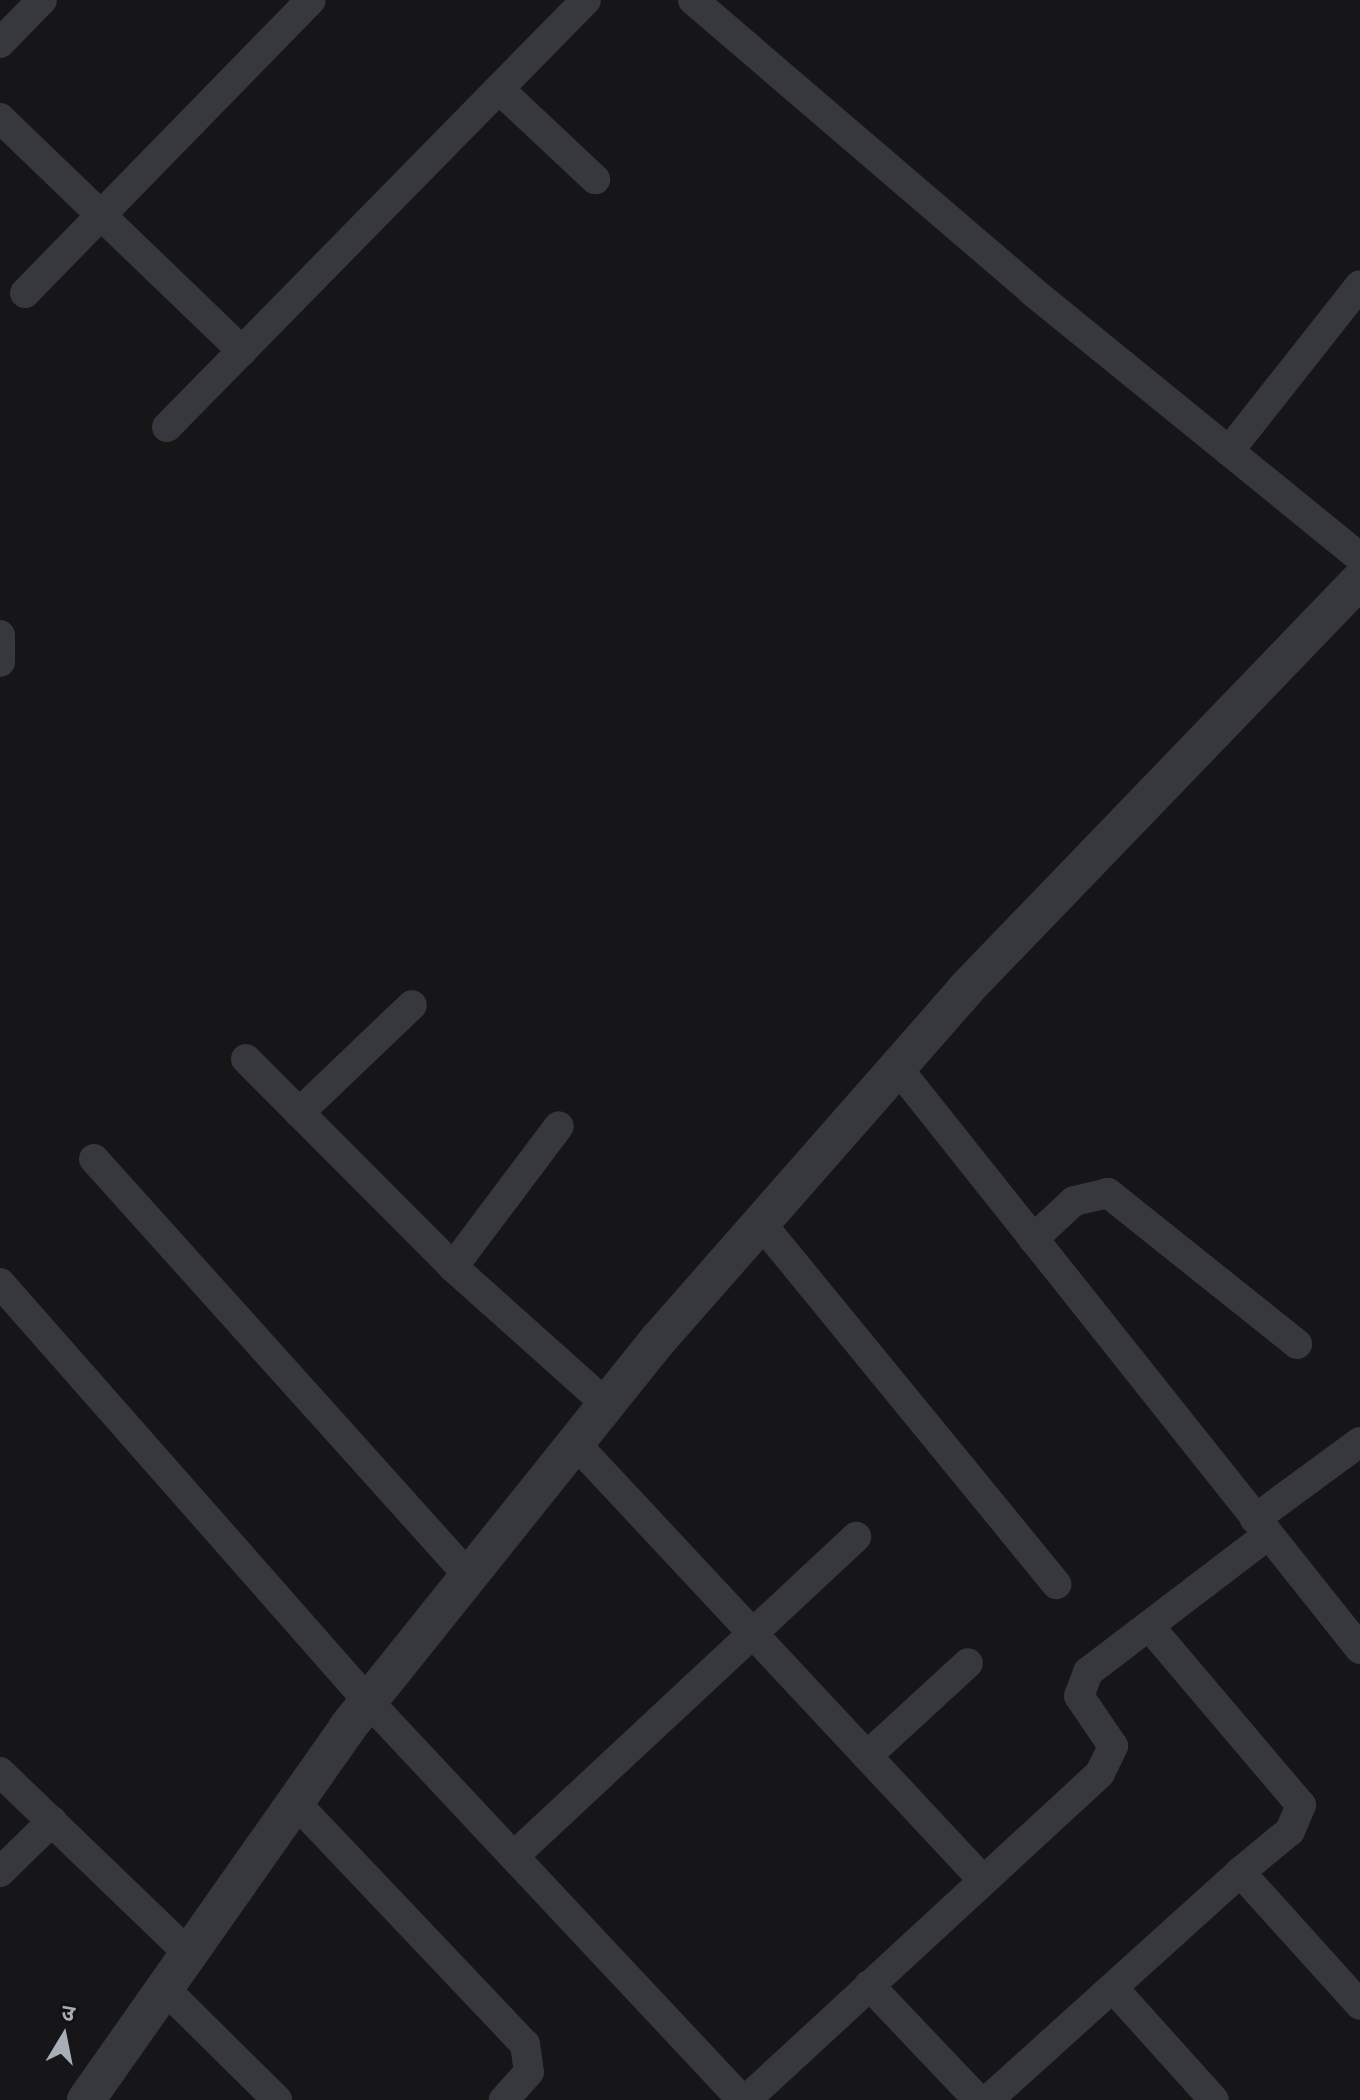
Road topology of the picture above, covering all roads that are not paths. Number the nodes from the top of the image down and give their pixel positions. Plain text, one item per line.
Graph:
1 (42, 0) edge
2 (311, 0) edge
3 (586, 0) edge
4 (693, 0) edge
5 (0, 43) edge
6 (499, 89) junction
7 (0, 118) edge
8 (595, 179) dead end
9 (101, 215) junction
10 (1360, 285) edge
11 (25, 293) dead end
12 (242, 351) junction
13 (167, 427) dead end
14 (1229, 451) junction
15 (1360, 558) edge
16 (1360, 580) edge
17 (0, 635) edge
18 (0, 662) edge
19 (412, 1005) dead end
20 (246, 1059) dead end
21 (896, 1066) junction
22 (299, 1113) junction
23 (559, 1126) dead end
24 (94, 1159) dead end
25 (760, 1222) junction
26 (1033, 1239) junction
27 (453, 1267) junction
28 (0, 1283) edge
29 (1297, 1344) dead end
30 (606, 1404) junction
31 (574, 1442) junction
32 (1360, 1442) edge
33 (1262, 1527) junction
34 (856, 1537) dead end
35 (467, 1574) junction
36 (1056, 1584) dead end
37 (1149, 1626) junction
38 (753, 1635) junction
39 (1360, 1649) edge
40 (968, 1663) dead end
41 (368, 1701) junction
42 (867, 1756) junction
43 (0, 1772) edge
44 (294, 1801) junction
45 (52, 1821) junction
46 (514, 1856) junction
47 (0, 1872) edge
48 (1240, 1872) junction
49 (982, 1879) junction
50 (186, 1951) junction
51 (869, 1985) junction
52 (162, 1986) junction
53 (1114, 1989) junction
54 (1360, 2005) edge
55 (86, 2100) edge
56 (277, 2100) edge
57 (504, 2100) edge
58 (744, 2100) edge
59 (978, 2100) edge
60 (988, 2100) edge
61 (1214, 2100) edge

1 - 5 street
2 - 9 street
3 - 6 street
4 - 14 street
6 - 8 street
6 - 12 street
7 - 9 street
9 - 11 street
9 - 12 street
10 - 14 street
12 - 13 street
14 - 15 street
16 - 21 street
17 - 18 street
19 - 22 street
20 - 22 street
21 - 25 street
21 - 26 street
22 - 27 street
23 - 27 street
24 - 35 street
25 - 30 street
25 - 36 street
26 - 29 street
26 - 33 street
27 - 30 street
28 - 41 street
30 - 31 street
31 - 35 street
31 - 38 street
32 - 33 street
33 - 37 street
33 - 39 street
34 - 38 street
35 - 41 street
37 - 48 street
37 - 49 street
38 - 42 street
38 - 46 street
40 - 42 street
41 - 44 street
41 - 46 street
42 - 49 street
43 - 45 street
44 - 50 street
44 - 57 street
45 - 47 street
45 - 50 street
46 - 58 street
48 - 53 street
48 - 54 street
49 - 51 street
50 - 52 street
51 - 58 street
51 - 59 street
52 - 55 street
52 - 56 street
53 - 60 street
53 - 61 street

